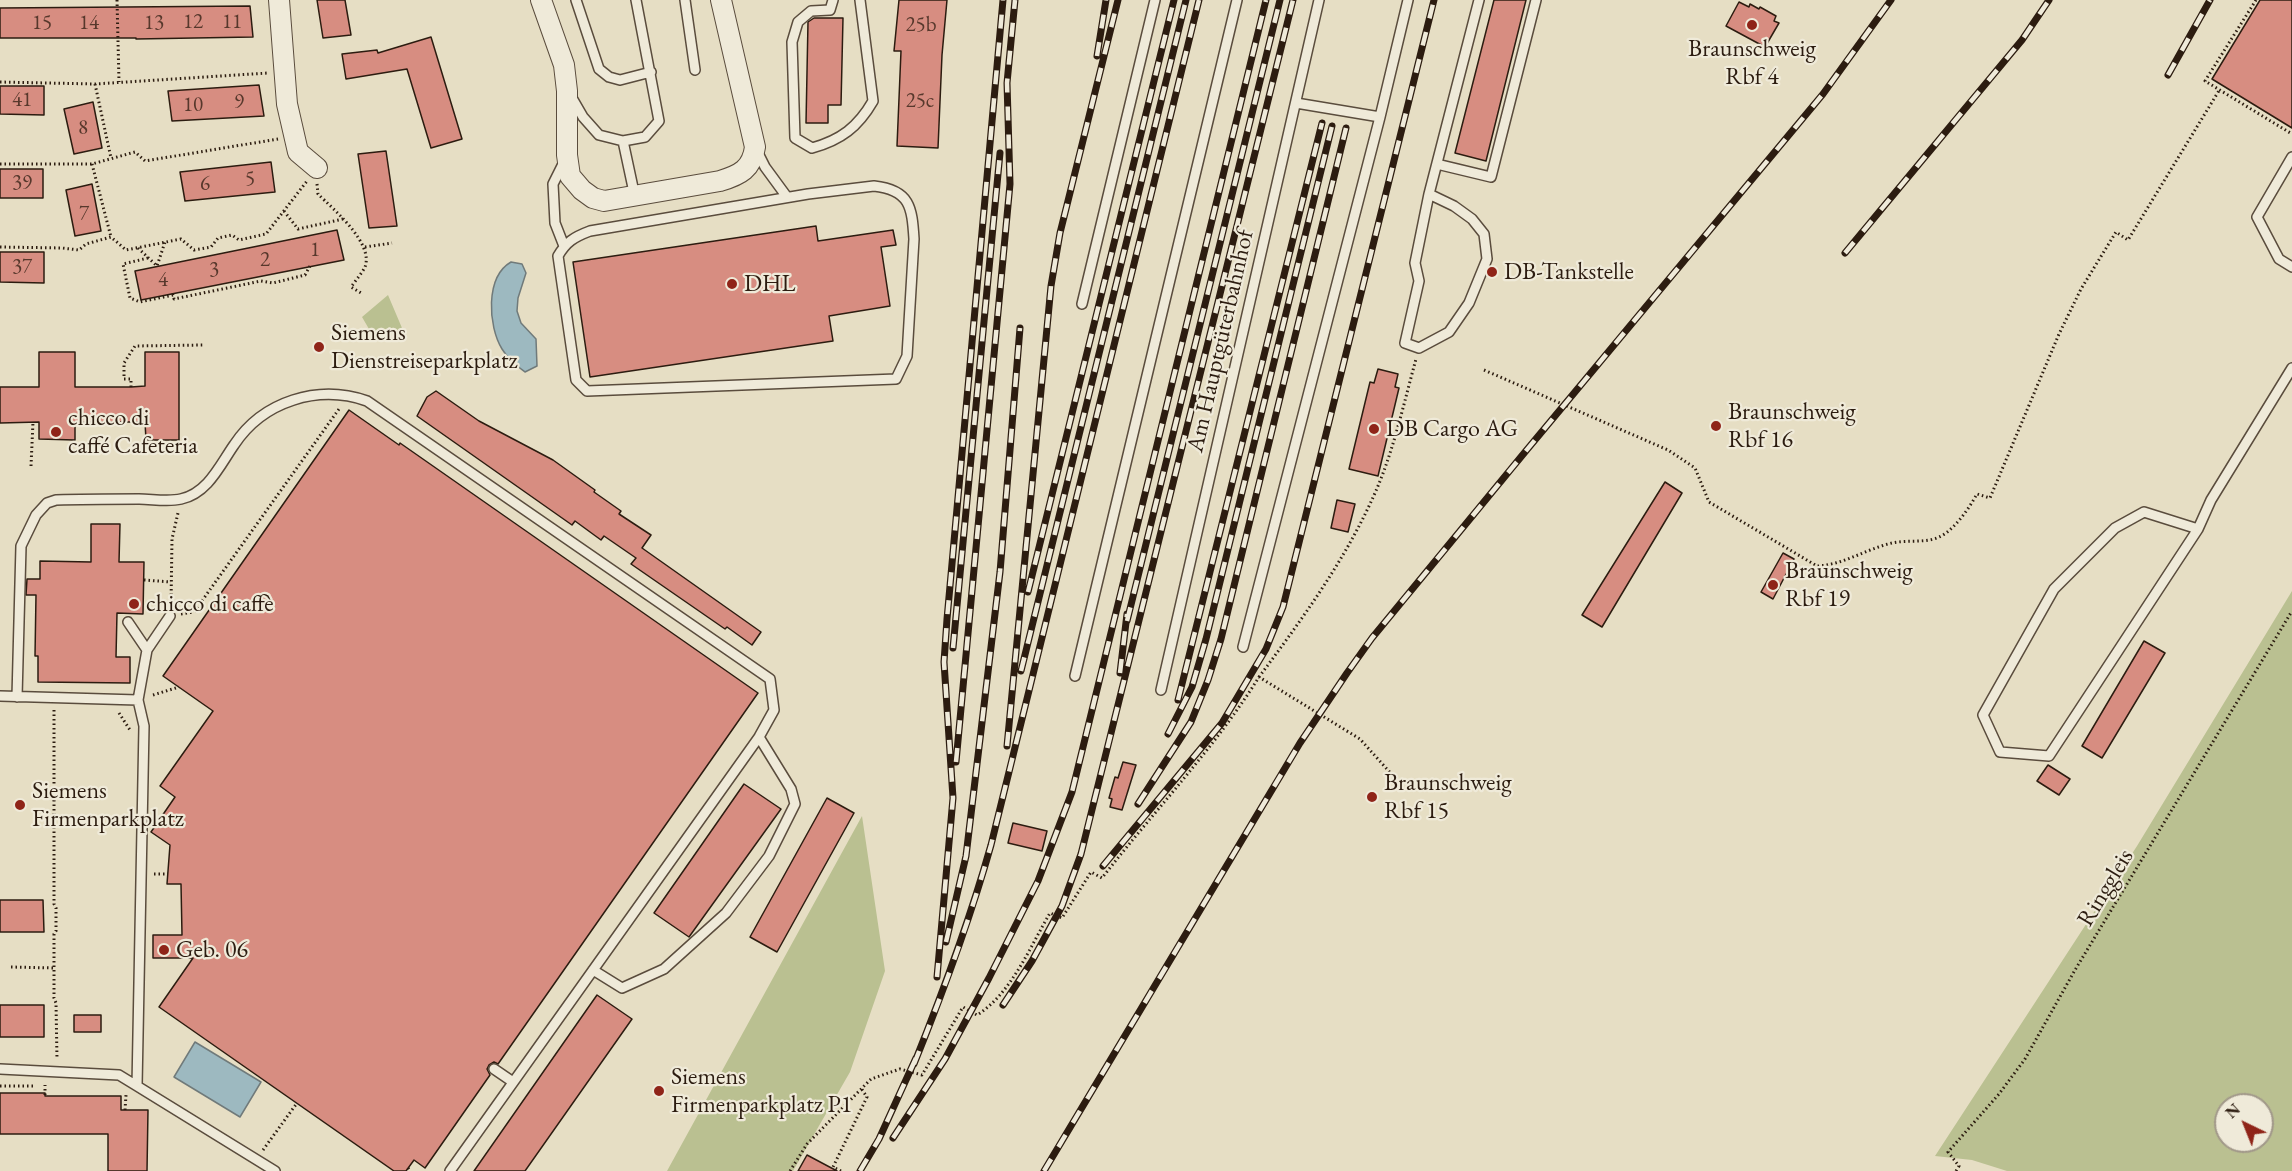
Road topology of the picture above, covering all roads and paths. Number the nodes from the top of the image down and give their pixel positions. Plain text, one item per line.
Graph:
1 (117, 0) edge
2 (279, 0) edge
3 (542, 0) edge
4 (576, 0) edge
5 (636, 0) edge
6 (685, 0) edge
7 (721, 0) edge
8 (833, 0) edge
9 (859, 0) edge
10 (1155, 0) edge
11 (1237, 0) edge
12 (1319, 0) edge
13 (1408, 0) edge
14 (1479, 0) edge
15 (1536, 0) edge
16 (2256, 0) edge
17 (695, 70) dead end
18 (285, 72) junction
19 (651, 72) junction
20 (0, 82) edge
21 (119, 82) junction
22 (95, 84) junction
23 (2220, 89) junction
24 (567, 91) junction
25 (1296, 103) junction
26 (1380, 117) junction
27 (2292, 134) edge
28 (294, 136) junction
29 (623, 141) junction
30 (755, 147) junction
31 (567, 155) junction
32 (2292, 157) edge
33 (111, 159) junction
34 (0, 164) edge
35 (92, 164) junction
36 (1437, 164) junction
37 (317, 168) junction
38 (1429, 194) junction
39 (635, 196) junction
40 (787, 197) junction
41 (284, 212) junction
42 (343, 219) junction
43 (111, 237) junction
44 (165, 242) junction
45 (392, 243) dead end
46 (564, 246) junction
47 (0, 247) edge
48 (365, 247) junction
49 (138, 248) junction
50 (148, 258) junction
51 (310, 267) dead end
52 (2292, 267) edge
53 (223, 284) dead end
54 (223, 289) junction
55 (361, 293) dead end
56 (1082, 304) dead end
57 (204, 345) dead end
58 (1419, 348) junction
59 (2292, 368) edge
60 (1484, 370) dead end
61 (131, 387) dead end
62 (350, 395) junction
63 (33, 422) dead end
64 (31, 466) dead end
65 (181, 499) junction
66 (2198, 529) junction
67 (144, 580) dead end
68 (171, 582) junction
69 (2292, 611) edge
70 (170, 616) junction
71 (128, 622) dead end
72 (1243, 647) dead end
73 (147, 650) junction
74 (1075, 676) dead end
75 (1259, 677) junction
76 (1161, 690) dead end
77 (0, 696) edge
78 (17, 697) junction
79 (54, 699) junction
80 (138, 700) junction
81 (113, 707) dead end
82 (759, 737) junction
83 (131, 738) dead end
84 (1395, 778) dead end
85 (11, 967) dead end
86 (54, 968) junction
87 (593, 970) junction
88 (0, 1069) edge
89 (494, 1069) dead end
90 (57, 1071) junction
91 (513, 1082) junction
92 (45, 1085) dead end
93 (137, 1086) junction
94 (861, 1088) junction
95 (45, 1095) dead end
96 (297, 1103) dead end
97 (256, 1160) junction
98 (275, 1171) edge
99 (450, 1171) edge
100 (790, 1171) edge
101 (841, 1171) edge
102 (1956, 1171) edge

1 - 21 path
2 - 18 street
3 - 24 street
4 - 19 lane
5 - 19 lane
6 - 17 lane
7 - 30 street
8 - 9 lane
10 - 56 lane
11 - 74 lane
12 - 25 lane, Am Hauptgüterbahnhof
13 - 26 lane
14 - 36 lane
15 - 36 lane
16 - 23 path
18 - 21 path
18 - 28 street
19 - 29 lane
20 - 22 path
21 - 22 path
22 - 33 path
23 - 27 path
23 - 60 path
24 - 29 lane
24 - 31 street
25 - 26 lane
25 - 76 lane, Am Hauptgüterbahnhof
26 - 72 lane
28 - 33 path
28 - 37 street
29 - 39 lane
30 - 39 street
30 - 40 lane
31 - 39 street
31 - 46 lane
32 - 52 lane
33 - 35 path
34 - 35 path
35 - 43 path
36 - 38 lane
37 - 41 path
37 - 42 path
38 - 58 lane
38 - 58 lane
40 - 46 lane
40 - 46 lane
41 - 42 path
41 - 44 path
42 - 48 path
43 - 47 path
43 - 49 path
44 - 49 path
44 - 50 path
45 - 48 path
48 - 55 path
49 - 50 path
50 - 54 path
51 - 54 path
53 - 54 path
57 - 61 path
58 - 75 path
59 - 66 lane
62 - 65 lane
62 - 70 path
62 - 82 lane
63 - 64 path
65 - 68 path
65 - 78 lane
66 - 66 lane
67 - 68 path
68 - 70 path
69 - 102 path, Ringgleis
70 - 73 lane
71 - 73 lane
73 - 80 lane
75 - 84 path
75 - 94 path
77 - 78 lane
78 - 79 lane
79 - 80 lane
79 - 86 path
80 - 93 lane
81 - 83 path
82 - 87 lane
82 - 87 lane
85 - 86 path
86 - 90 path
87 - 91 lane
88 - 90 lane
89 - 91 lane
90 - 93 lane
91 - 99 lane
92 - 95 path
93 - 97 lane
94 - 100 path
94 - 101 path
96 - 97 path
97 - 98 lane

